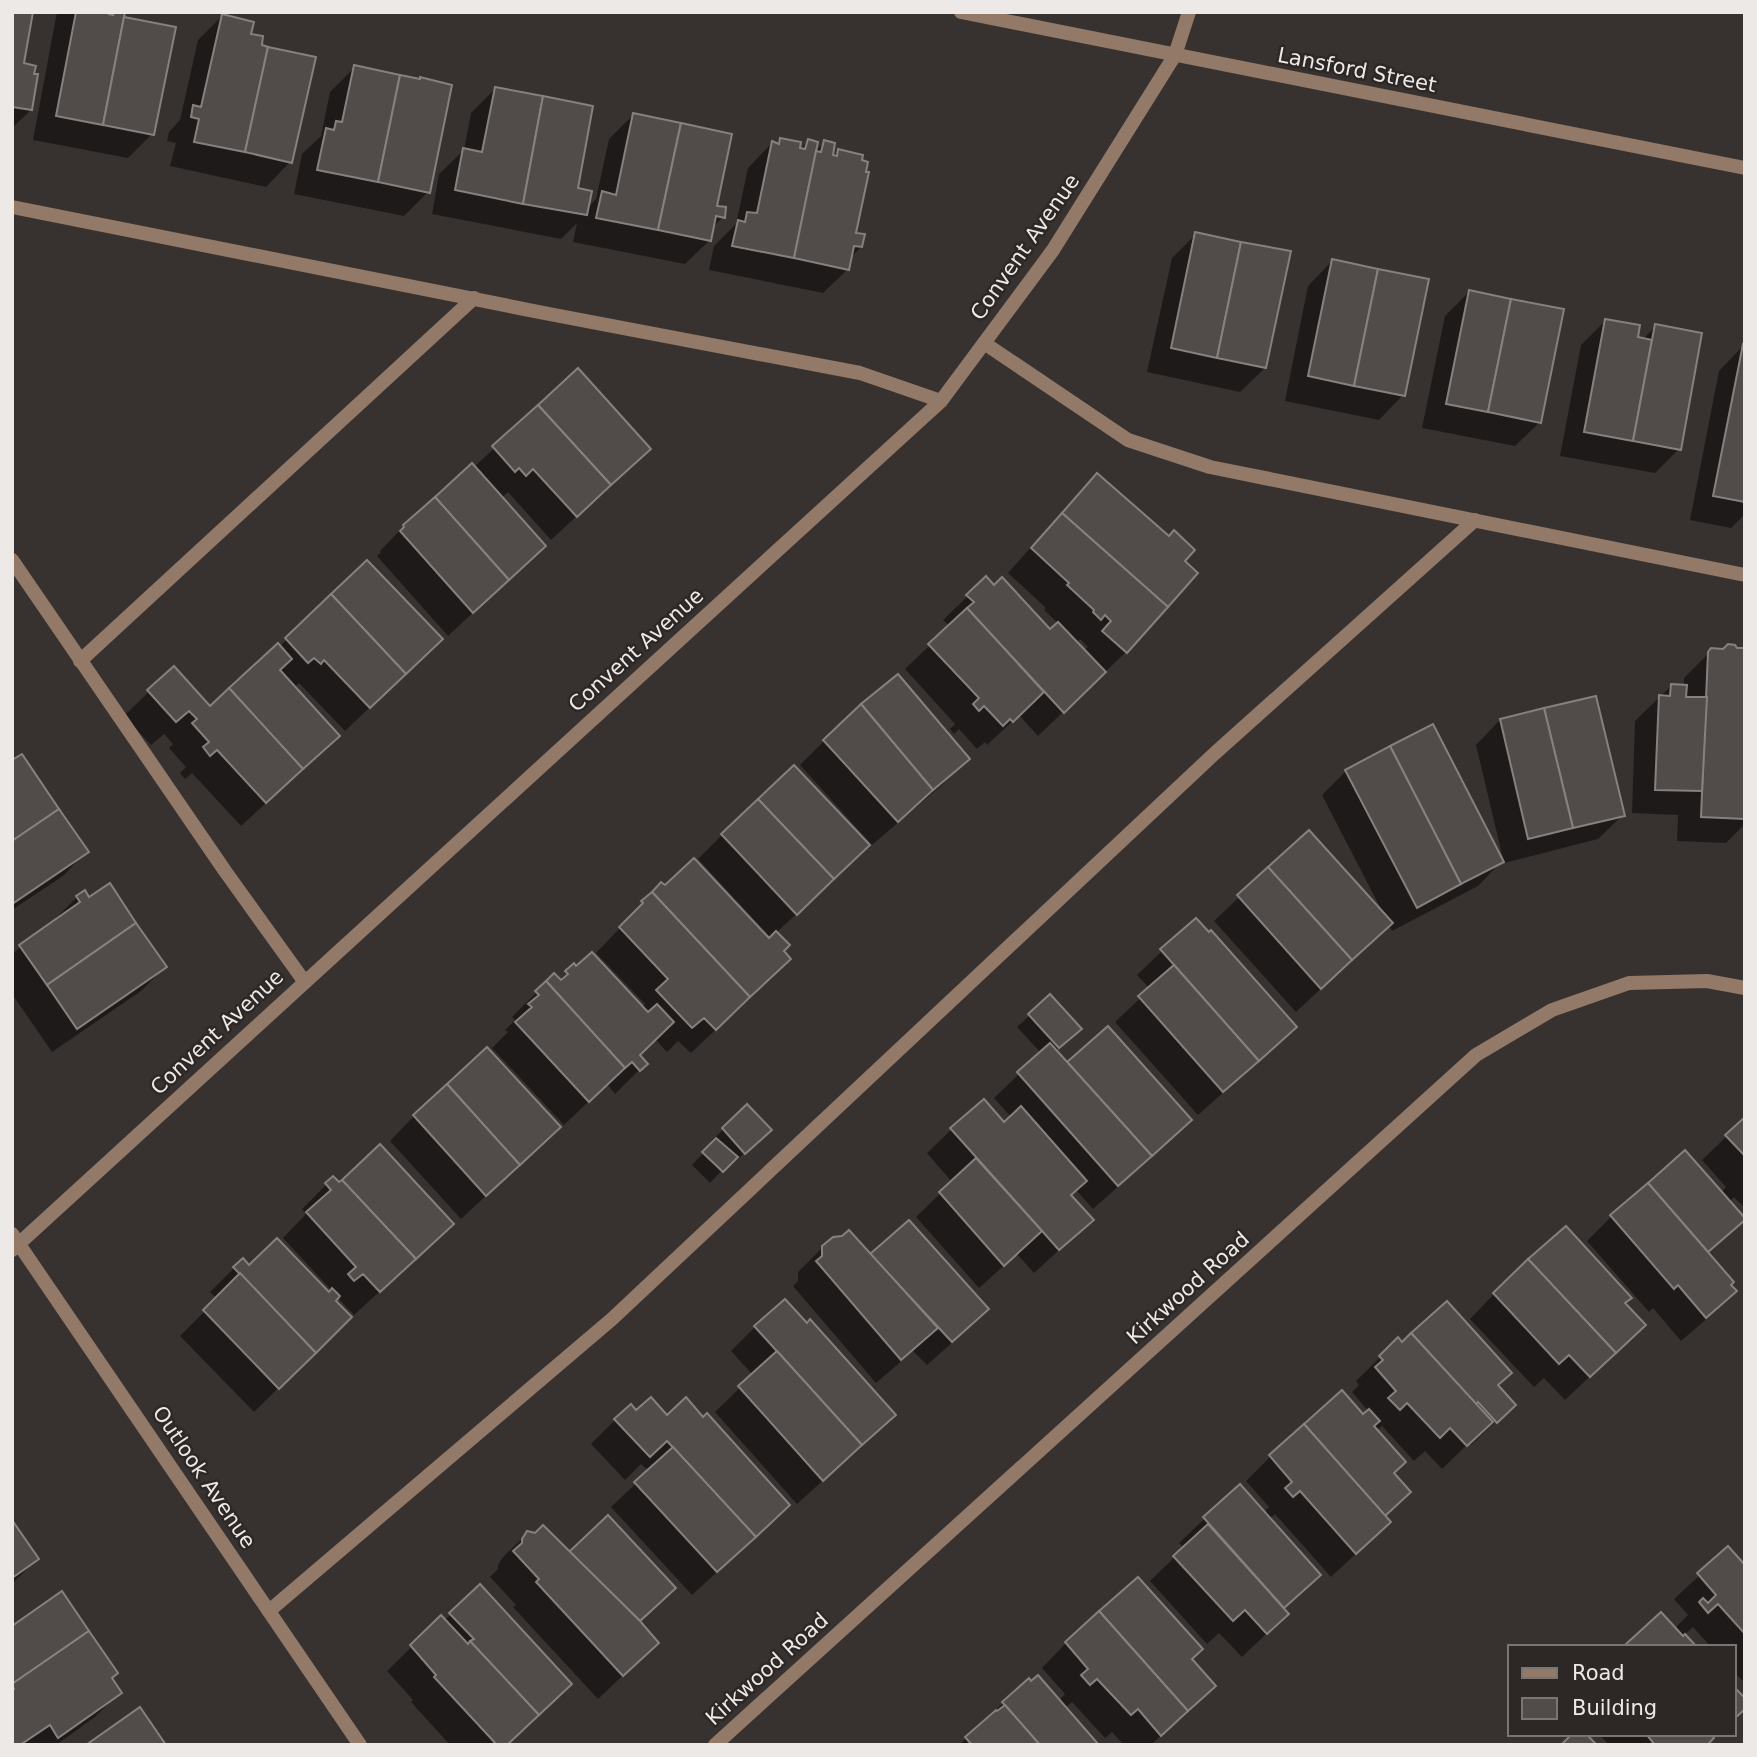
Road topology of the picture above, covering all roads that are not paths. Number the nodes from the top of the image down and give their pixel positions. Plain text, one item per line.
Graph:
1 (961, 12) edge
2 (1189, 12) edge
3 (1175, 55) junction
4 (1745, 168) edge
5 (12, 207) edge
6 (474, 298) junction
7 (984, 343) junction
8 (941, 401) junction
9 (1475, 520) junction
10 (12, 560) edge
11 (1745, 575) edge
12 (80, 661) junction
13 (304, 981) junction
14 (1745, 988) edge
15 (14, 1242) edge
16 (270, 1611) junction
17 (360, 1745) edge
18 (715, 1745) edge

1 - 3 street, Lansford Street
2 - 3 street, Convent Avenue
3 - 4 street, Lansford Street
3 - 7 street, Convent Avenue
5 - 6 street
6 - 8 street
6 - 12 street
7 - 8 street, Convent Avenue
7 - 9 street
8 - 13 street, Convent Avenue
9 - 11 street
9 - 16 street
10 - 12 street
12 - 13 street
13 - 15 street, Convent Avenue
14 - 18 street, Kirkwood Road
15 - 16 street, Outlook Avenue
16 - 17 street, Outlook Avenue

